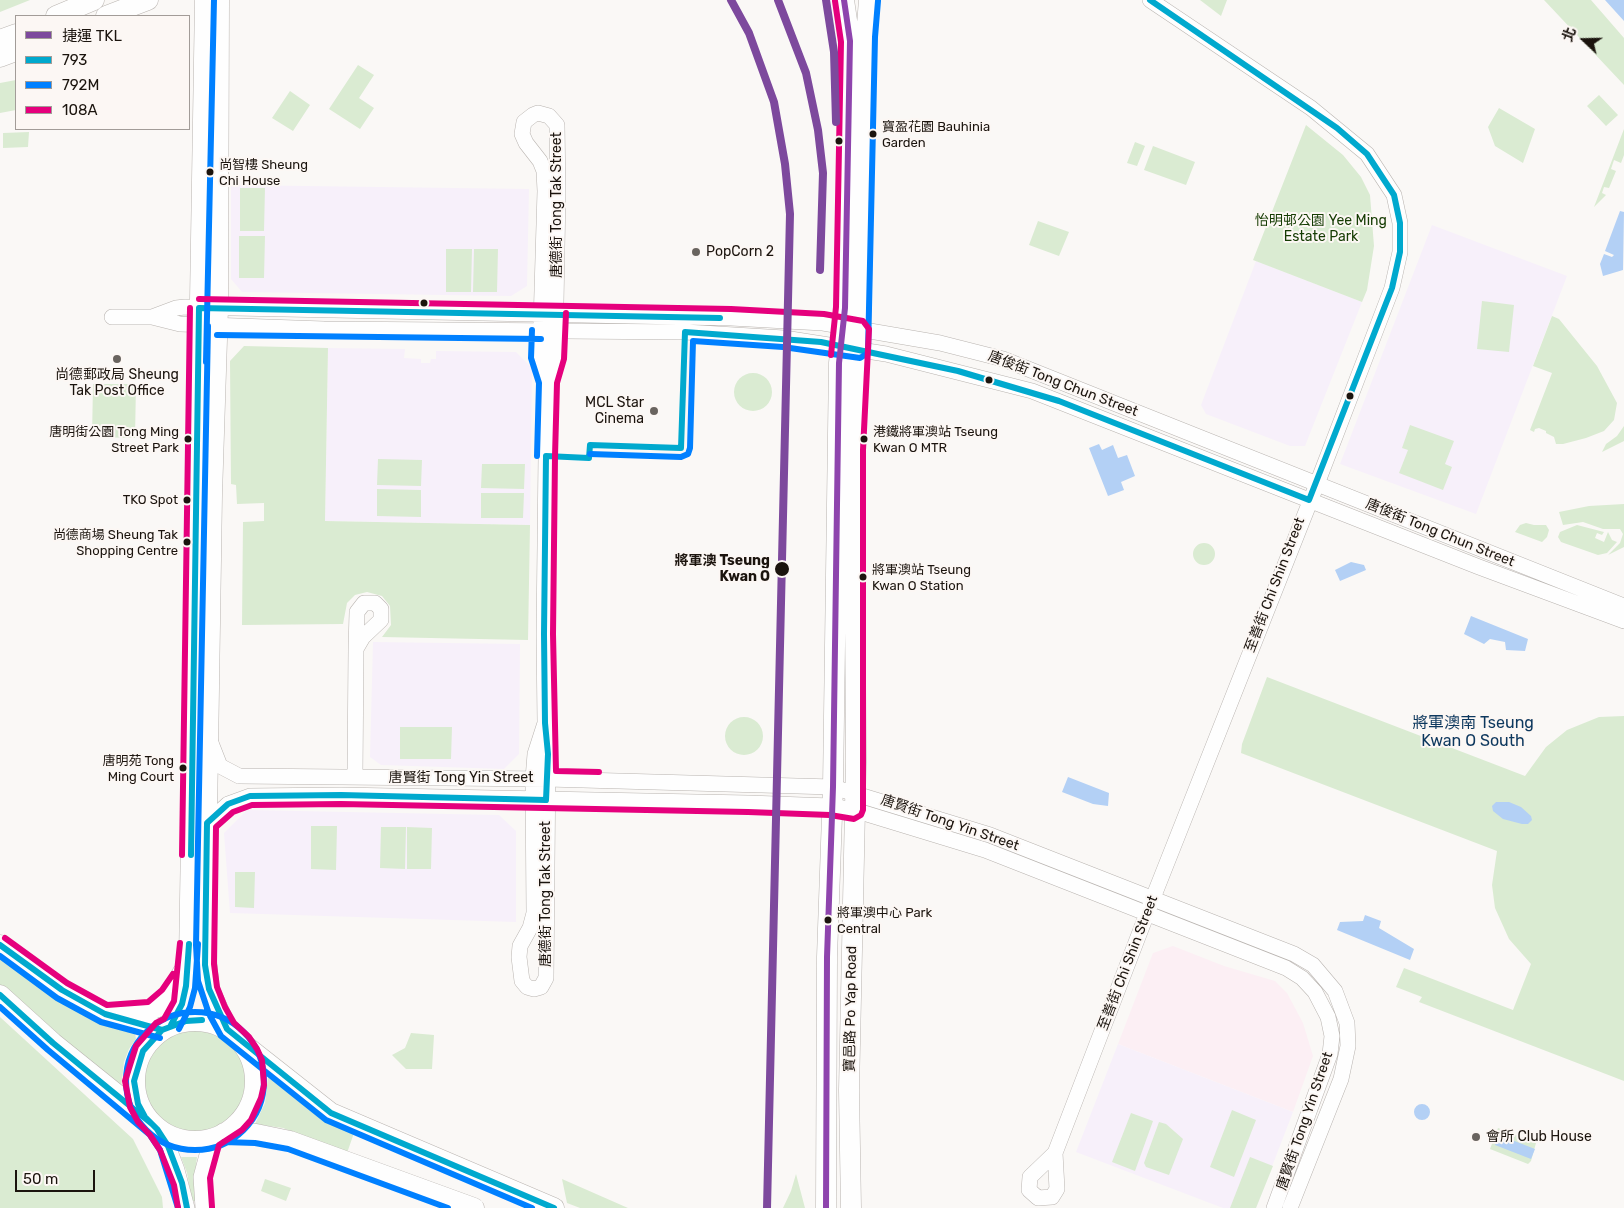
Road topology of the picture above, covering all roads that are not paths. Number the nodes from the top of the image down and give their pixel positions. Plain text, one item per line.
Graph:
1 (94, 0) edge
2 (148, 0) edge
3 (205, 0) edge
4 (219, 0) edge
5 (844, 0) edge
6 (869, 0) edge
7 (1150, 0) edge
8 (58, 15) edge
9 (109, 15) edge
10 (15, 34) edge
11 (0, 40) edge
12 (15, 51) edge
13 (0, 57) edge
14 (550, 313) junction
15 (112, 317) dead end
16 (208, 317) junction
17 (852, 327) junction
18 (549, 330) junction
19 (850, 348) junction
20 (1003, 359) junction
21 (982, 378) junction
22 (1316, 484) junction
23 (1309, 500) junction
24 (1624, 606) edge
25 (1624, 621) edge
26 (356, 649) dead end
27 (209, 732) junction
28 (355, 777) junction
29 (540, 779) junction
30 (832, 796) junction
31 (539, 800) junction
32 (855, 801) junction
33 (207, 823) junction
34 (1153, 898) junction
35 (1147, 913) junction
36 (0, 944) edge
37 (189, 961) junction
38 (0, 995) edge
39 (105, 1014) junction
40 (167, 1028) junction
41 (227, 1029) junction
42 (243, 1043) junction
43 (151, 1123) junction
44 (218, 1136) junction
45 (1055, 1153) dead end
46 (825, 1202) edge
47 (188, 1208) edge
48 (203, 1208) edge
49 (474, 1208) edge
50 (554, 1208) edge
51 (851, 1208) edge
52 (1274, 1208) edge
53 (1290, 1208) edge

1 - 8 main road
2 - 9 main road
3 - 16 main road
4 - 16 main road
5 - 17 main road, 寶邑路 Po Yap Road
6 - 17 main road, 寶邑路 Po Yap Road
7 - 22 street, 至善街 Chi Shin Street
10 - 11 main road
12 - 13 main road
14 - 14 street, 唐德街 Tong Tak Street
14 - 16 street, 唐俊街 Tong Chun Street
14 - 17 street, 唐俊街 Tong Chun Street
14 - 18 street, 唐德街 Tong Tak Street
15 - 16 street
16 - 18 street, 唐俊街 Tong Chun Street
16 - 27 main road
16 - 37 main road
17 - 19 main road, 寶邑路 Po Yap Road
17 - 20 street, 唐俊街 Tong Chun Street
18 - 19 street, 唐俊街 Tong Chun Street
18 - 29 street, 唐德街 Tong Tak Street
19 - 21 street, 唐俊街 Tong Chun Street
19 - 30 main road, 寶邑路 Po Yap Road
19 - 32 main road, 寶邑路 Po Yap Road
20 - 21 street
20 - 22 street, 唐俊街 Tong Chun Street
21 - 23 street, 唐俊街 Tong Chun Street
22 - 23 street, 至善街 Chi Shin Street
22 - 24 street, 唐俊街 Tong Chun Street
23 - 25 street, 唐俊街 Tong Chun Street
23 - 34 street, 至善街 Chi Shin Street
26 - 28 street
27 - 28 street, 唐賢街 Tong Yin Street
27 - 33 main road
28 - 29 street, 唐賢街 Tong Yin Street
29 - 30 street, 唐賢街 Tong Yin Street
29 - 31 street, 唐德街 Tong Tak Street
30 - 31 street, 唐賢街 Tong Yin Street
30 - 32 street, 唐賢街 Tong Yin Street
30 - 46 main road, 寶邑路 Po Yap Road
31 - 31 street, 唐德街 Tong Tak Street
31 - 33 street, 唐賢街 Tong Yin Street
32 - 34 street, 唐賢街 Tong Yin Street
32 - 35 street, 唐賢街 Tong Yin Street
32 - 51 main road, 寶邑路 Po Yap Road
33 - 41 main road
34 - 35 street, 至善街 Chi Shin Street
34 - 53 street, 唐賢街 Tong Yin Street
35 - 45 street, 至善街 Chi Shin Street
35 - 52 street, 唐賢街 Tong Yin Street
36 - 39 main road
37 - 39 main road
37 - 40 main road
38 - 43 main road
39 - 40 main road
40 - 41 main road
40 - 43 main road
41 - 42 main road
42 - 44 main road
42 - 50 main road
43 - 44 main road
43 - 47 street
44 - 48 street
44 - 49 main road

